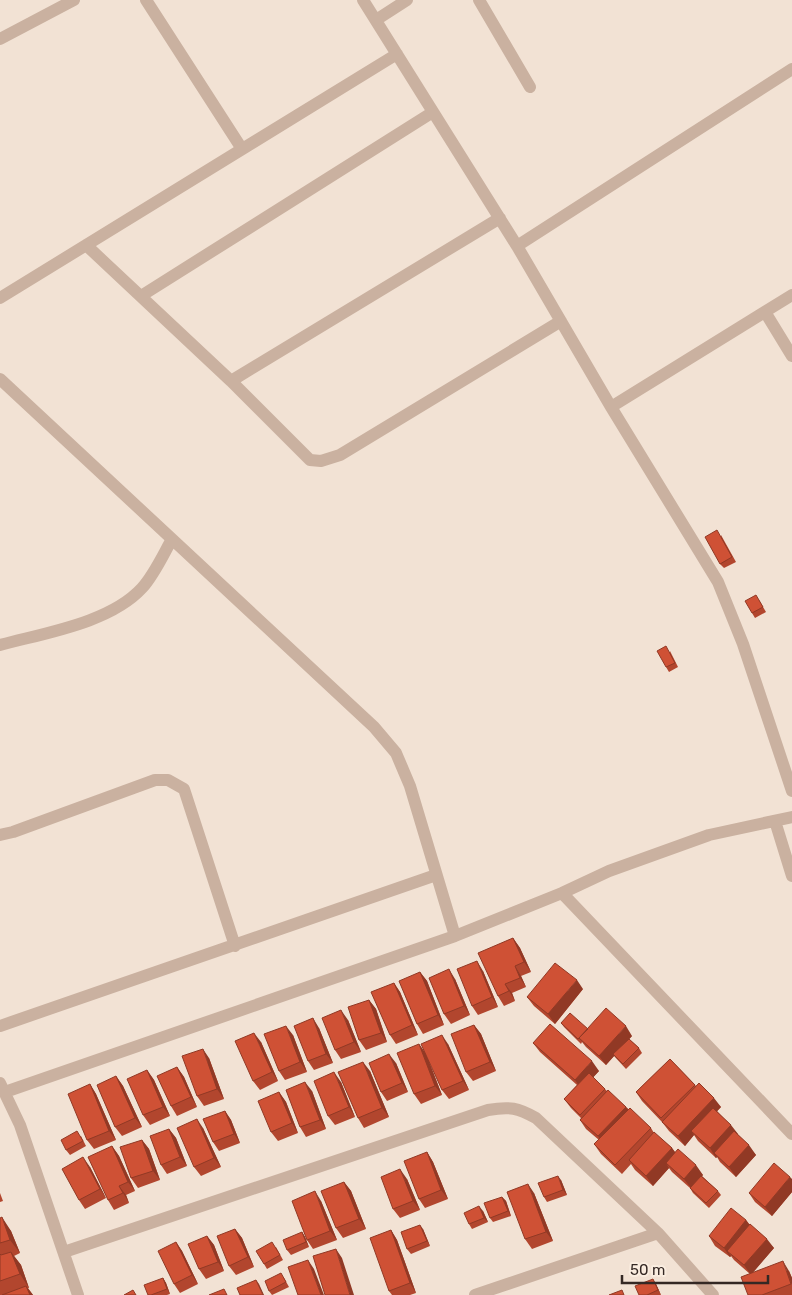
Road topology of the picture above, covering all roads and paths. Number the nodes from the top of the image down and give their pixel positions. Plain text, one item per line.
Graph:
1 (74, 0) edge
2 (146, 0) edge
3 (363, 0) edge
4 (407, 0) edge
5 (479, 0) edge
6 (376, 20) junction
7 (0, 39) edge
8 (397, 54) junction
9 (792, 69) edge
10 (530, 87) dead end
11 (433, 112) junction
12 (242, 149) junction
13 (500, 218) junction
14 (86, 245) junction
15 (517, 246) junction
16 (792, 295) edge
17 (141, 296) junction
18 (0, 298) edge
19 (765, 312) junction
20 (561, 321) junction
21 (792, 356) edge
22 (0, 379) edge
23 (232, 381) junction
24 (611, 407) junction
25 (172, 539) junction
26 (0, 646) edge
27 (792, 791) edge
28 (792, 817) edge
29 (775, 822) junction
30 (0, 835) edge
31 (436, 875) junction
32 (792, 876) edge
33 (562, 893) junction
34 (455, 936) junction
35 (234, 946) junction
36 (0, 1026) edge
37 (2, 1087) edge
38 (792, 1134) edge
39 (658, 1233) junction
40 (64, 1252) junction
41 (78, 1295) edge
42 (475, 1295) edge
43 (712, 1295) edge

1 - 7 street
2 - 12 street
3 - 6 street
4 - 6 street
5 - 10 street
6 - 8 street
8 - 11 street
8 - 12 street
9 - 15 street
11 - 13 street
11 - 17 street
12 - 14 street
13 - 15 street
13 - 23 street
14 - 17 street
14 - 18 street
15 - 20 street
16 - 19 street
17 - 23 street
19 - 21 street
19 - 24 street
20 - 23 street
20 - 24 street
22 - 25 street
24 - 27 street
25 - 26 street
25 - 31 street
28 - 29 street
29 - 32 street
29 - 33 street
30 - 35 street
31 - 34 street
31 - 35 street
33 - 34 street
33 - 38 street
34 - 37 street
35 - 36 street
37 - 40 street
39 - 40 street
39 - 42 street
39 - 43 street
40 - 41 street

